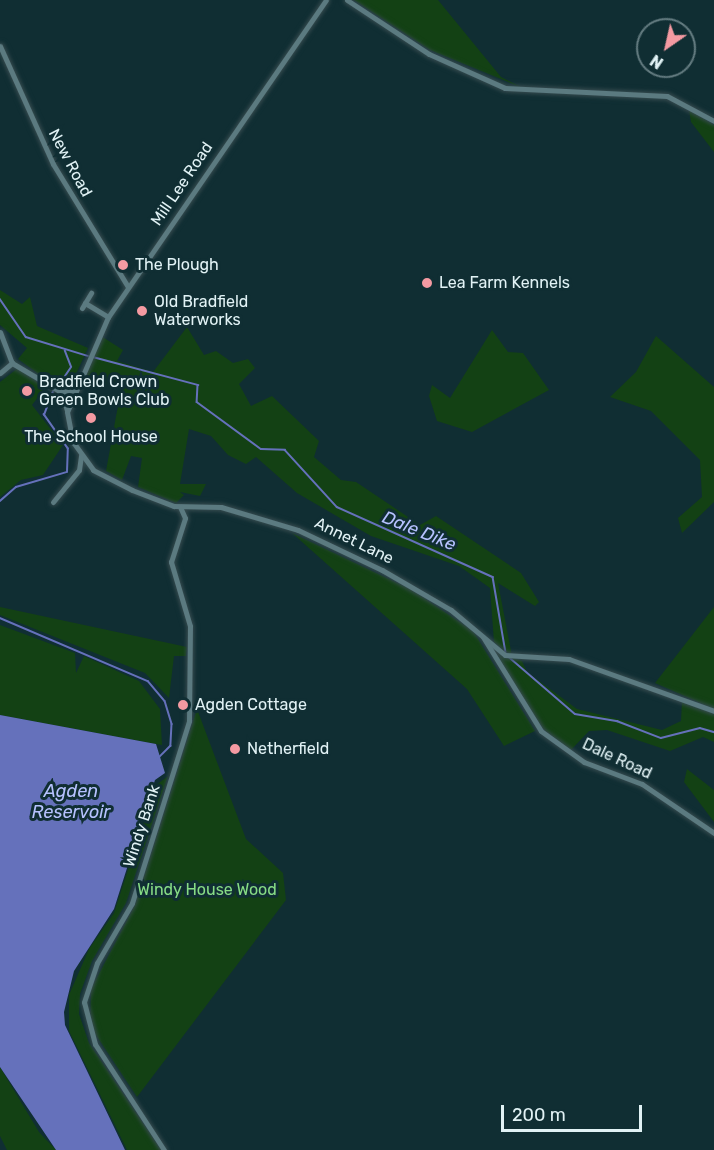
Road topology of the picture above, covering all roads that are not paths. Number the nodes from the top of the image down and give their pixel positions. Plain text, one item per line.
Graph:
1 (326, 0) edge
2 (347, 0) edge
3 (0, 46) edge
4 (714, 121) edge
5 (128, 287) junction
6 (91, 293) dead end
7 (108, 317) junction
8 (0, 332) edge
9 (12, 363) junction
10 (0, 373) edge
11 (75, 390) junction
12 (61, 391) junction
13 (67, 412) junction
14 (81, 455) junction
15 (79, 470) junction
16 (93, 470) junction
17 (53, 502) dead end
18 (180, 507) junction
19 (195, 507) junction
20 (185, 518) junction
21 (483, 637) junction
22 (714, 711) edge
23 (714, 833) edge
24 (164, 1150) edge

1 - 5 street, Mill Lee Road
2 - 4 street
3 - 5 street, New Road
5 - 7 street, Mill Lee Road
6 - 7 street
7 - 11 street, Mill Lee Road
8 - 9 street
9 - 10 street
9 - 12 street
11 - 12 street
11 - 13 street, Mill Lee Road
12 - 13 street
13 - 14 street
14 - 15 street
14 - 16 street
15 - 16 street
15 - 17 street
16 - 18 street
18 - 19 street, Annet Lane
18 - 20 street
19 - 20 street, Windy Bank
19 - 21 street, Annet Lane
20 - 24 street, Windy Bank
21 - 22 street, Annet Lane
21 - 23 street, Dale Road

